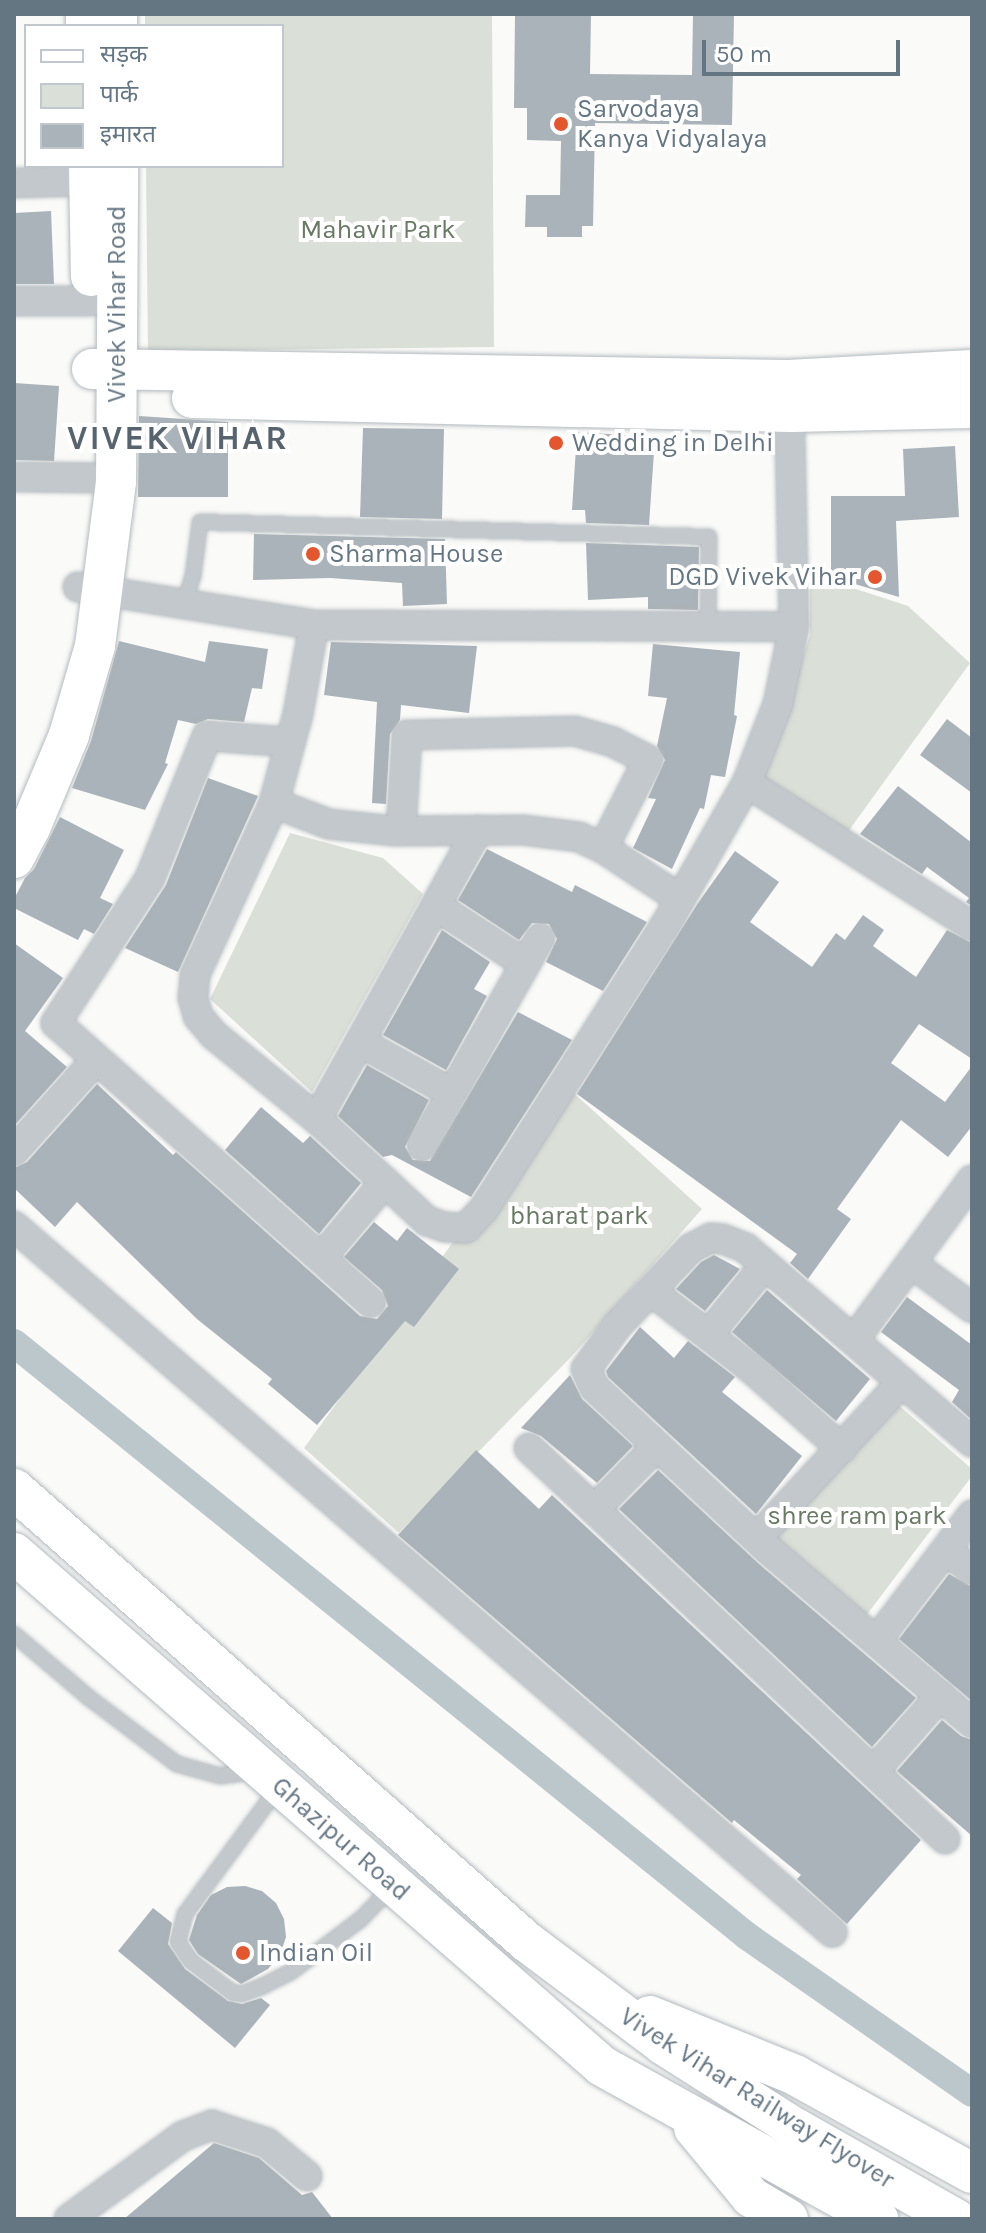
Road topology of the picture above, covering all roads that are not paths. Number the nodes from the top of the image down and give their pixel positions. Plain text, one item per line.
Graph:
1 (99, 171) edge
2 (14, 183) edge
3 (14, 301) edge
4 (91, 301) junction
5 (972, 370) edge
6 (104, 383) junction
7 (789, 396) junction
8 (972, 408) edge
9 (14, 477) edge
10 (91, 478) junction
11 (90, 589) junction
12 (184, 605) junction
13 (314, 625) junction
14 (708, 626) junction
15 (794, 627) junction
16 (290, 742) junction
17 (747, 783) junction
18 (14, 800) edge
19 (274, 803) junction
20 (478, 830) junction
21 (401, 831) junction
22 (603, 848) junction
23 (14, 858) edge
24 (680, 899) junction
25 (436, 906) junction
26 (972, 926) edge
27 (540, 938) dead end
28 (524, 963) junction
29 (360, 1042) junction
30 (96, 1060) junction
31 (452, 1093) junction
32 (317, 1119) junction
33 (422, 1146) dead end
34 (14, 1151) edge
35 (972, 1180) edge
36 (385, 1182) junction
37 (14, 1226) edge
38 (322, 1257) junction
39 (911, 1263) junction
40 (765, 1265) junction
41 (651, 1291) junction
42 (371, 1303) dead end
43 (972, 1308) edge
44 (708, 1335) junction
45 (854, 1340) junction
46 (902, 1382) junction
47 (972, 1442) edge
48 (657, 1446) junction
49 (529, 1448) dead end
50 (842, 1449) junction
51 (14, 1489) edge
52 (595, 1509) junction
53 (972, 1515) edge
54 (757, 1538) junction
55 (946, 1550) junction
56 (14, 1553) edge
57 (972, 1570) edge
58 (14, 1634) edge
59 (878, 1639) junction
60 (941, 1695) junction
61 (972, 1723) edge
62 (874, 1771) junction
63 (272, 1778) junction
64 (945, 1839) dead end
65 (394, 1885) junction
66 (832, 1932) dead end
67 (601, 1999) junction
68 (679, 2109) junction
69 (972, 2173) edge
70 (307, 2176) dead end
71 (69, 2219) edge
72 (788, 2219) edge
73 (878, 2219) edge
74 (956, 2219) edge

1 - 2 street
1 - 4 main road, Vivek Vihar Road
1 - 6 main road, Vivek Vihar Road
3 - 4 street
4 - 6 main road, Vivek Vihar Road
5 - 7 main road
6 - 7 main road
6 - 10 main road, Vivek Vihar Road
6 - 11 main road, Vivek Vihar Road
7 - 8 main road
7 - 15 street
9 - 10 street
10 - 11 main road, Vivek Vihar Road
11 - 12 street
11 - 18 main road, Vivek Vihar Road
11 - 23 main road, Vivek Vihar Road
12 - 13 street
12 - 14 lane
13 - 14 street
13 - 16 street
14 - 15 street
15 - 17 street
16 - 19 street
16 - 30 street
17 - 24 street
17 - 26 street
19 - 21 street
19 - 32 street
20 - 21 street
20 - 22 street
20 - 25 street
21 - 22 street
22 - 24 street
24 - 36 street
25 - 28 street
25 - 29 street
27 - 28 street
28 - 31 street
29 - 31 street
29 - 32 street
30 - 34 street
30 - 38 street
31 - 33 street
32 - 36 street
35 - 39 street
36 - 38 street
37 - 66 street
38 - 42 street
39 - 43 street
39 - 45 street
40 - 41 street
40 - 44 street
40 - 45 street
41 - 44 street
41 - 48 street
44 - 50 street
45 - 46 street
46 - 47 street
46 - 50 street
48 - 52 street
48 - 54 street
49 - 52 street
50 - 54 street
51 - 67 main road, Ghazipur Road
52 - 62 street
53 - 55 street
54 - 59 street
55 - 57 street
55 - 59 street
56 - 63 main road, Ghazipur Road
58 - 63 lane
59 - 60 street
60 - 61 street
60 - 62 street
62 - 64 street
63 - 65 main road, Ghazipur Road
63 - 65 lane
65 - 68 main road, Ghazipur Road
67 - 69 main road
67 - 74 main road, Vivek Vihar Railway Flyover
68 - 72 main road
68 - 73 main road, Vivek Vihar Railway Flyover
70 - 71 street

